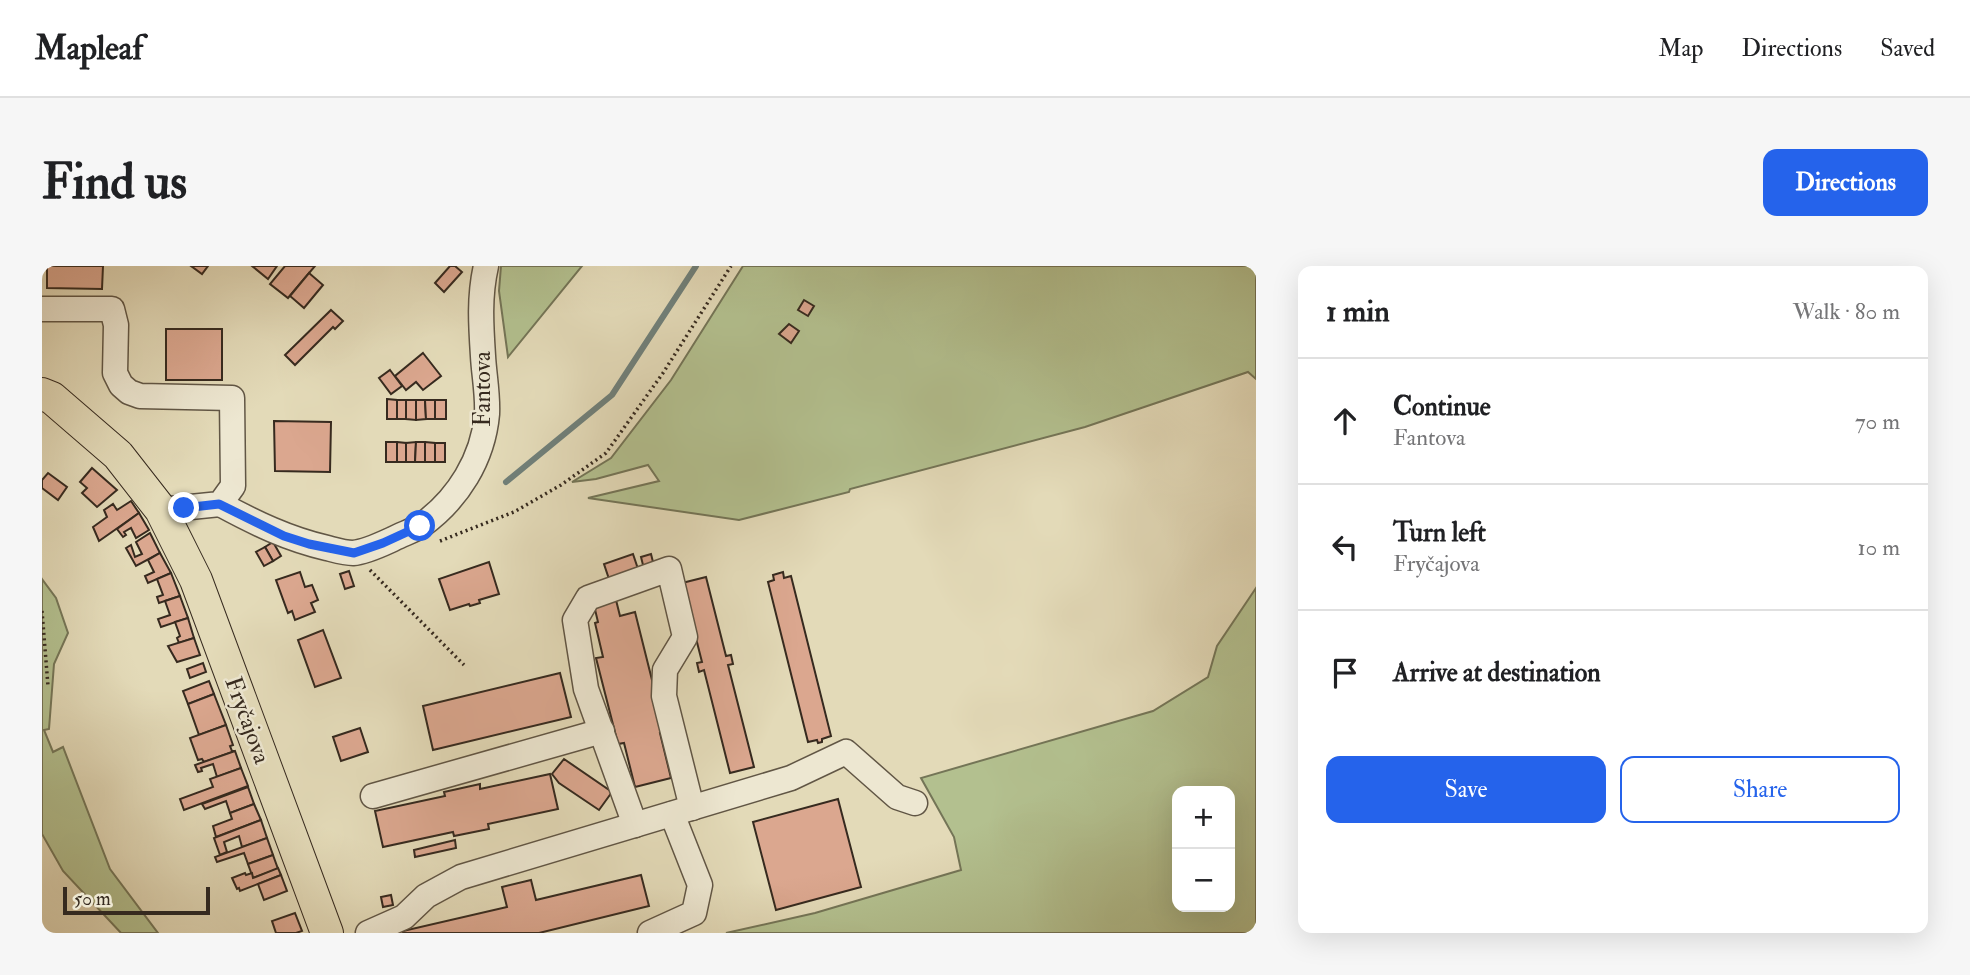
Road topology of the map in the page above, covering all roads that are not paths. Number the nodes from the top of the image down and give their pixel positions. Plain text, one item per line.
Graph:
1 (486, 266) edge
2 (42, 309) edge
3 (42, 394) edge
4 (219, 504) junction
5 (161, 509) junction
6 (601, 731) junction
7 (373, 796) dead end
8 (915, 803) dead end
9 (682, 811) junction
10 (635, 825) junction
11 (376, 932) edge
12 (327, 933) edge
13 (650, 933) edge

1 - 4 street, Fantova
2 - 4 street
3 - 5 main road, Fryčajova
4 - 5 street
5 - 12 main road, Fryčajova
6 - 7 street
6 - 9 street
6 - 10 street
8 - 9 street
9 - 10 street
9 - 13 street
10 - 11 street

